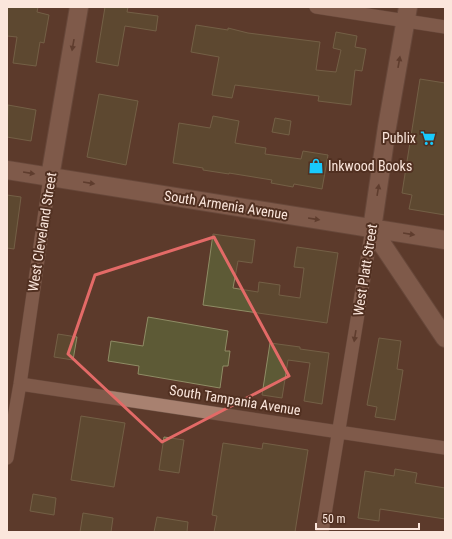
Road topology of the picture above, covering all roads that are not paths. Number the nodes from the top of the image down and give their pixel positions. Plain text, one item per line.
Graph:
1 (79, 7) edge
2 (316, 7) edge
3 (407, 14) edge
4 (445, 27) edge
5 (7, 170) edge
6 (50, 177) junction
7 (372, 229) junction
8 (445, 240) edge
9 (445, 338) edge
10 (20, 384) junction
11 (10, 428) edge
12 (339, 431) junction
13 (445, 448) edge
14 (7, 458) edge
15 (322, 532) edge

1 -> 6 main road, West Cleveland Street
2 - 3 street
3 - 4 street
7 -> 3 main road, West Platt Street
5 -> 6 main road, South Armenia Avenue
6 -> 7 main road, South Armenia Avenue
6 - 10 street, West Cleveland Street
7 -> 8 main road, South Armenia Avenue
7 - 9 main road
7 -> 12 street, West Platt Street
10 - 11 street, West Cleveland Street
10 - 12 street, South Tampania Avenue
11 - 14 street, West Cleveland Street
12 - 13 street, South Tampania Avenue
12 - 15 street, West Platt Street

